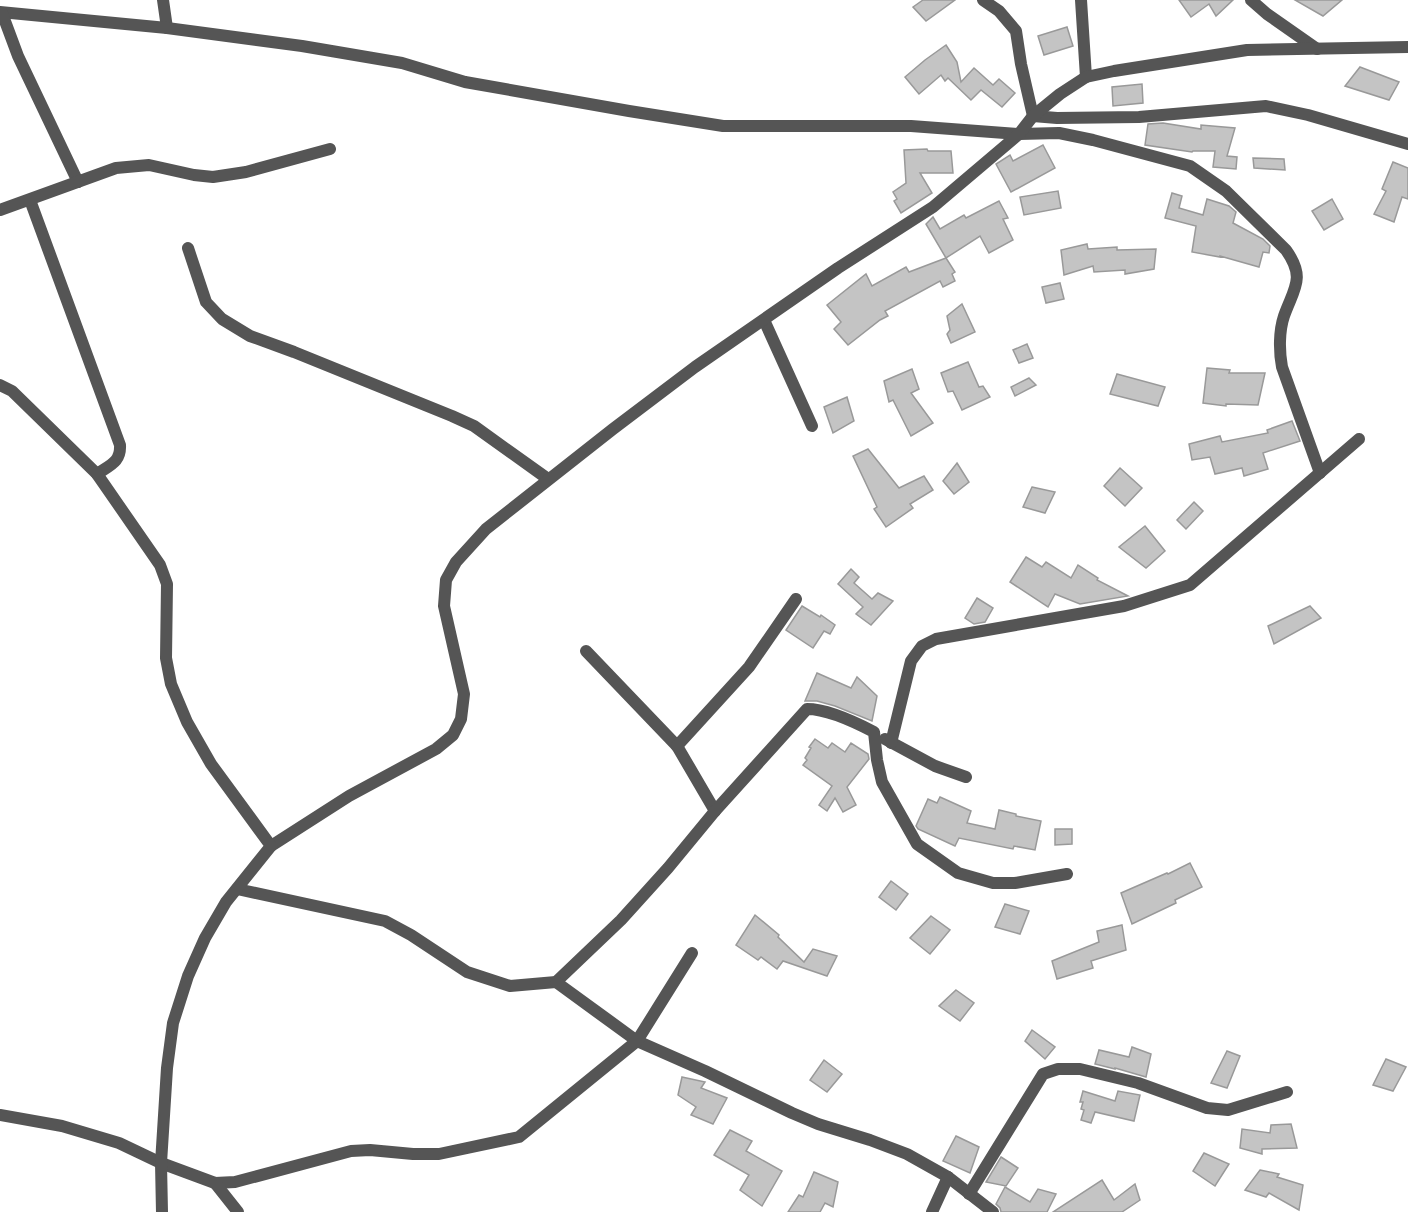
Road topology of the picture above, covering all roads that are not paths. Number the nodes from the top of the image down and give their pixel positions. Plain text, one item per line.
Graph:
1 (163, 0) edge
2 (983, 0) edge
3 (1080, 0) edge
4 (1251, 0) edge
5 (1, 13) edge
6 (167, 28) junction
7 (1408, 47) edge
8 (1317, 49) junction
9 (1086, 77) junction
10 (1033, 116) junction
11 (1019, 134) junction
12 (1408, 144) edge
13 (330, 149) dead end
14 (78, 182) junction
15 (30, 200) junction
16 (0, 210) edge
17 (188, 248) dead end
18 (764, 320) junction
19 (0, 385) edge
20 (812, 426) dead end
21 (1359, 439) dead end
22 (1320, 473) junction
23 (97, 474) junction
24 (548, 479) junction
25 (796, 600) dead end
26 (586, 651) dead end
27 (874, 732) junction
28 (891, 743) junction
29 (677, 746) junction
30 (966, 777) dead end
31 (715, 811) junction
32 (271, 846) junction
33 (1067, 874) dead end
34 (237, 889) junction
35 (692, 953) dead end
36 (556, 982) junction
37 (637, 1041) junction
38 (1287, 1092) dead end
39 (0, 1115) edge
40 (161, 1163) junction
41 (948, 1177) junction
42 (215, 1183) junction
43 (969, 1194) junction
44 (162, 1212) edge
45 (238, 1212) edge
46 (932, 1212) edge
47 (993, 1212) edge

1 - 6 street
2 - 10 street
3 - 9 street
4 - 8 street
5 - 6 street
5 - 14 street
6 - 11 street
7 - 8 street
8 - 9 street
9 - 10 street
10 - 11 street
10 - 12 street
11 - 18 street
11 - 22 street
13 - 14 street
14 - 15 street
15 - 16 street
15 - 23 street
17 - 24 street
18 - 20 street
18 - 24 street
19 - 23 street
21 - 22 street
22 - 28 street
23 - 32 street
24 - 32 street
25 - 29 street
26 - 29 street
27 - 28 street
27 - 31 street
27 - 33 street
28 - 30 street
29 - 31 street
31 - 36 street
32 - 34 street
34 - 36 street
34 - 40 street
35 - 37 street
36 - 37 street
37 - 41 street
37 - 42 street
38 - 43 street
39 - 40 street
40 - 42 street
40 - 44 street
41 - 43 street
41 - 46 street
42 - 45 street
43 - 47 street

